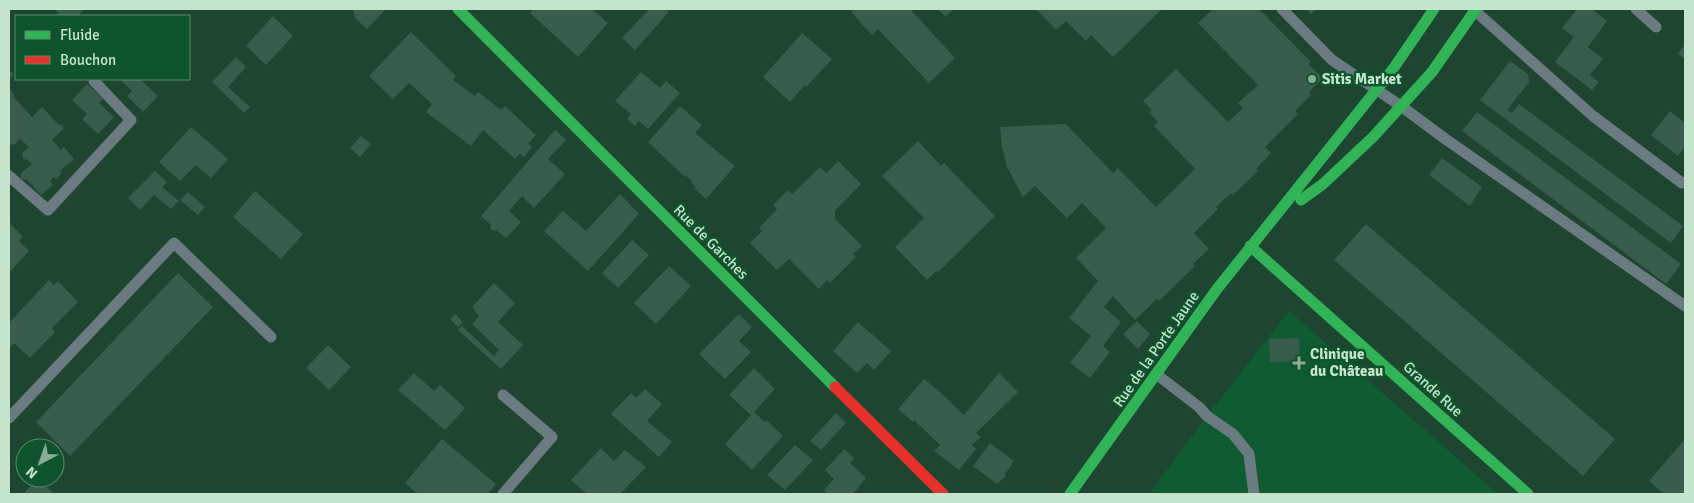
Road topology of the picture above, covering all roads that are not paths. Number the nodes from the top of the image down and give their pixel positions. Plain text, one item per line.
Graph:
1 (458, 9) edge
2 (1282, 9) edge
3 (1434, 9) edge
4 (1474, 9) edge
5 (1636, 9) edge
6 (1656, 27) dead end
7 (94, 81) dead end
8 (1377, 89) junction
9 (1401, 106) junction
10 (9, 176) edge
11 (1682, 183) dead end
12 (1269, 223) junction
13 (1250, 246) junction
14 (1685, 306) edge
15 (271, 337) dead end
16 (1156, 374) junction
17 (503, 395) dead end
18 (9, 418) edge
19 (503, 494) edge
20 (943, 494) edge
21 (1070, 494) edge
22 (1254, 494) edge
23 (1528, 494) edge

1 - 20 street, Rue de Garches
2 - 8 lane
3 - 8 street, Rue de la Porte Jaune
4 - 9 street, Rue de la Porte Jaune
4 - 11 lane
5 - 6 lane
7 - 10 lane
8 - 9 lane
8 - 12 street, Rue de la Porte Jaune
9 - 12 street, Rue de la Porte Jaune
9 - 14 lane
12 - 13 street, Rue de la Porte Jaune
13 - 16 street, Rue de la Porte Jaune
13 - 23 street, Grande Rue
15 - 18 lane
16 - 21 street, Rue de la Porte Jaune
16 - 22 lane
17 - 19 lane

